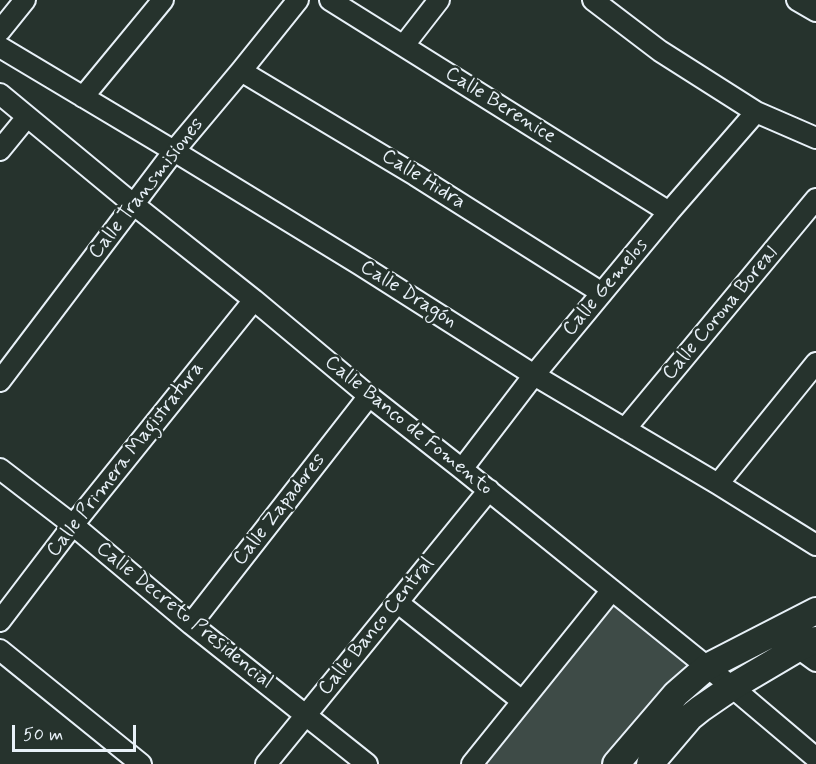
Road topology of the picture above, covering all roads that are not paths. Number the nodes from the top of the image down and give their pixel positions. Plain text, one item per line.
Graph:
1 (26, 0) edge
2 (163, 0) edge
3 (298, 0) edge
4 (330, 0) edge
5 (439, 0) edge
6 (593, 0) edge
7 (797, 0) edge
8 (816, 11) edge
9 (0, 31) edge
10 (404, 45) junction
11 (0, 47) edge
12 (242, 71) junction
13 (0, 94) edge
14 (83, 97) junction
15 (756, 112) junction
16 (27, 117) junction
17 (816, 138) edge
18 (0, 150) edge
19 (174, 151) junction
20 (816, 199) edge
21 (133, 204) junction
22 (669, 212) junction
23 (602, 294) junction
24 (254, 300) junction
25 (816, 363) edge
26 (534, 375) junction
27 (0, 381) edge
28 (369, 396) junction
29 (625, 429) junction
30 (0, 469) edge
31 (462, 469) junction
32 (718, 484) junction
33 (489, 490) junction
34 (73, 525) junction
35 (813, 538) edge
36 (612, 590) junction
37 (397, 602) junction
38 (816, 611) edge
39 (0, 621) edge
40 (191, 624) junction
41 (0, 650) edge
42 (810, 650) edge
43 (707, 667) junction
44 (732, 687) junction
45 (522, 701) junction
46 (306, 715) junction
47 (816, 758) edge
48 (141, 764) edge
49 (266, 764) edge
50 (367, 764) edge
51 (472, 764) edge
52 (616, 764) edge
53 (651, 764) edge

1 - 9 street
2 - 14 street
3 - 12 street, Calle Transmisiones
4 - 10 street, Calle Berenice
5 - 10 street
6 - 15 street
7 - 8 street
10 - 22 street, Calle Berenice
11 - 14 street, Calle Dragón
12 - 19 street, Calle Transmisiones
12 - 23 street, Calle Hidra
13 - 16 street, Calle Banco de Fomento
14 - 19 street, Calle Dragón
15 - 17 street
15 - 22 street, Calle Gemelos
16 - 18 street
16 - 21 street, Calle Banco de Fomento
19 - 21 street, Calle Transmisiones
19 - 26 street, Calle Dragón
20 - 29 street, Calle Corona Boreal
21 - 24 street, Calle Banco de Fomento
21 - 27 street, Calle Transmisiones
22 - 23 street, Calle Gemelos
23 - 26 street, Calle Gemelos
24 - 28 street, Calle Banco de Fomento
24 - 34 street, Calle Primera Magistratura
25 - 32 street
26 - 29 street, Calle Dragón
26 - 31 street, Calle Gemelos
28 - 31 street, Calle Banco de Fomento
28 - 40 street, Calle Zapadores
29 - 32 street, Calle Dragón
30 - 34 street, Calle Decreto Presidencial
31 - 33 street, Calle Banco de Fomento
32 - 35 street, Calle Dragón
33 - 36 street, Calle Banco de Fomento
33 - 37 street, Calle Banco Central
34 - 39 street, Calle Primera Magistratura
34 - 40 street, Calle Decreto Presidencial
36 - 43 street, Calle Banco de Fomento
36 - 45 street
37 - 45 street
37 - 46 street, Calle Banco Central
38 - 43 main road
40 - 46 street, Calle Decreto Presidencial
41 - 48 street
42 - 44 main road
43 - 44 street, Calle Banco de Fomento
43 - 52 main road
44 - 47 street, Calle Banco de Fomento
44 - 53 main road
45 - 51 street
46 - 49 street, Calle Banco Central
46 - 50 street, Calle Decreto Presidencial

